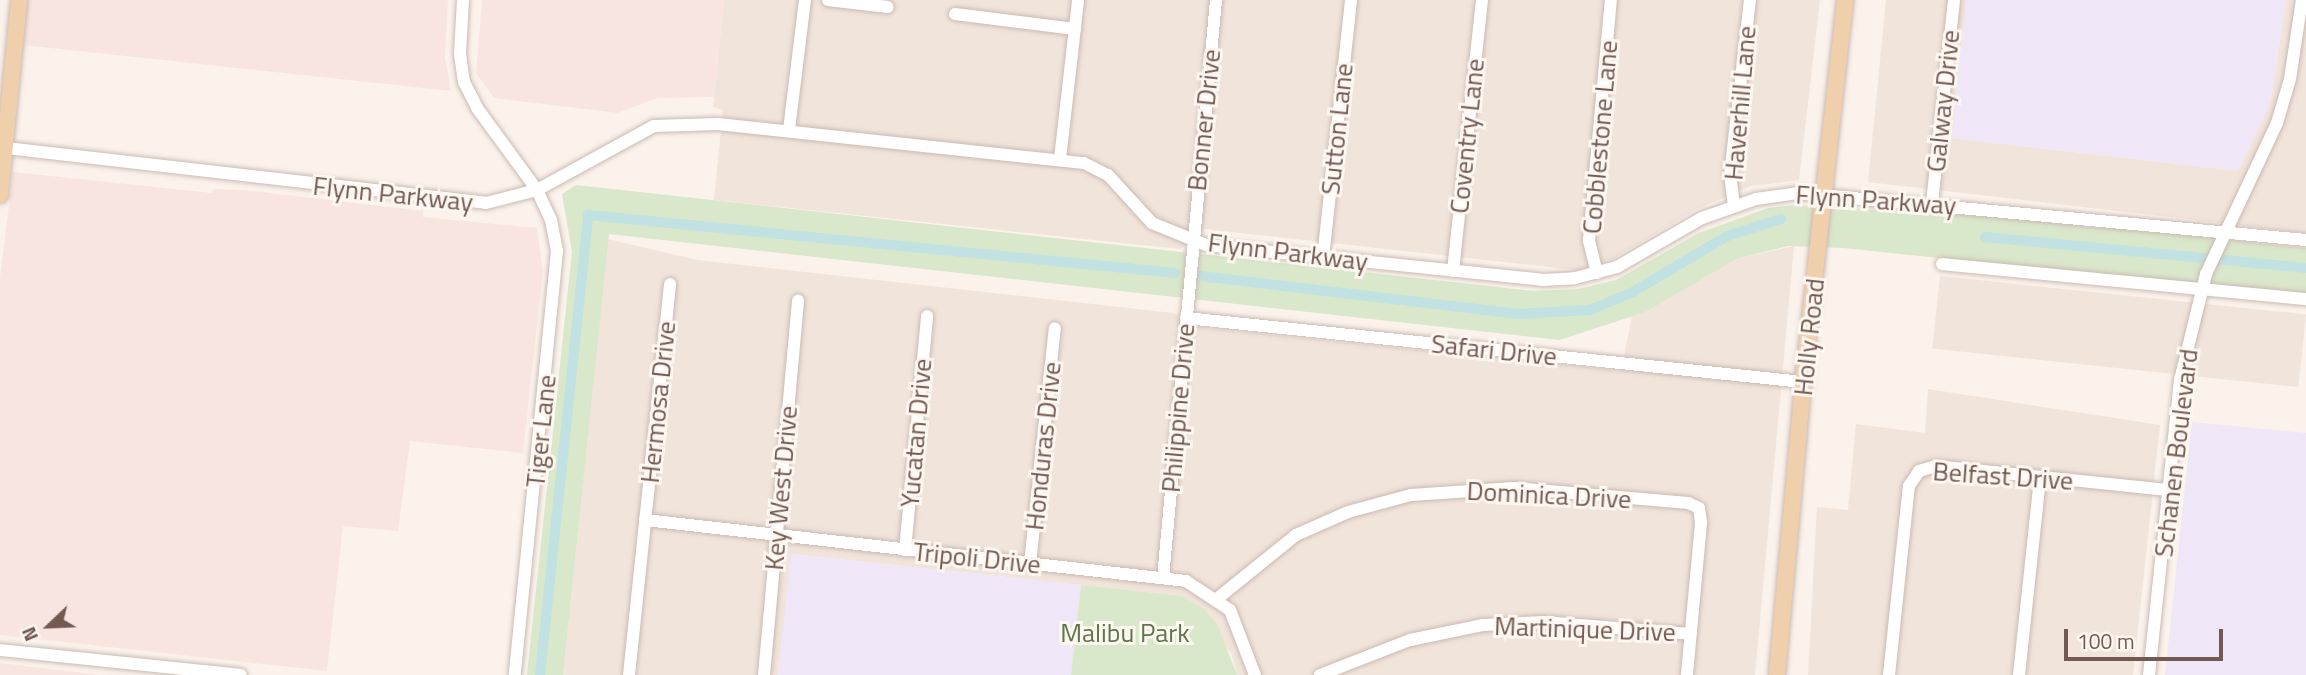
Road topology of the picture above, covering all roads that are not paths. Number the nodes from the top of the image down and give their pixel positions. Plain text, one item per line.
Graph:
1 (19, 0) edge
2 (463, 0) edge
3 (805, 0) edge
4 (828, 0) edge
5 (1078, 0) edge
6 (1216, 0) edge
7 (1351, 0) edge
8 (1482, 0) edge
9 (1611, 0) edge
10 (1749, 0) edge
11 (1845, 0) edge
12 (1954, 0) edge
13 (2302, 0) edge
14 (888, 7) dead end
15 (955, 14) dead end
16 (1076, 29) junction
17 (789, 130) junction
18 (6, 149) junction
19 (1060, 159) junction
20 (537, 190) junction
21 (1825, 194) junction
22 (0, 195) edge
23 (1932, 203) junction
24 (1734, 206) junction
25 (2224, 232) junction
26 (1191, 239) junction
27 (2306, 240) edge
28 (1322, 258) junction
29 (1942, 264) dead end
30 (1452, 271) junction
31 (1597, 273) junction
32 (670, 284) dead end
33 (2202, 287) junction
34 (2306, 299) edge
35 (798, 301) dead end
36 (927, 316) dead end
37 (1186, 318) junction
38 (1055, 328) dead end
39 (1803, 382) junction
40 (2040, 478) junction
41 (2169, 491) junction
42 (645, 520) junction
43 (776, 536) junction
44 (905, 550) junction
45 (1030, 564) junction
46 (1163, 578) junction
47 (1218, 598) junction
48 (1691, 634) junction
49 (0, 650) edge
50 (240, 675) edge
51 (515, 675) edge
52 (629, 675) edge
53 (764, 675) edge
54 (1255, 675) edge
55 (1320, 675) edge
56 (1687, 675) edge
57 (1777, 675) edge
58 (1889, 675) edge
59 (2019, 675) edge
60 (2149, 675) edge

1 - 18 main road
2 - 20 street, Tiger Lane
3 - 17 street
4 - 14 street
5 - 16 street
6 - 26 street, Bonner Drive
7 - 28 street, Sutton Lane
8 - 30 street, Coventry Lane
9 - 31 street, Cobblestone Lane
10 - 24 street, Haverhill Lane
11 - 21 main road, Holly Road
12 - 23 street, Galway Drive
13 - 25 street, Schanen Boulevard
15 - 16 street
16 - 19 street
17 - 19 street, Flynn Parkway
17 - 20 street, Flynn Parkway
18 - 20 street, Flynn Parkway
18 - 22 main road
19 - 26 street, Flynn Parkway
20 - 51 street, Tiger Lane
21 - 23 street, Flynn Parkway
21 - 24 street, Flynn Parkway
21 - 39 main road, Holly Road
23 - 25 street, Flynn Parkway
24 - 31 street, Flynn Parkway
25 - 27 street, Flynn Parkway
25 - 33 street, Schanen Boulevard
26 - 28 street, Flynn Parkway
26 - 37 street, Philippine Drive
28 - 30 street, Flynn Parkway
29 - 33 street
30 - 31 street, Flynn Parkway
32 - 42 street, Hermosa Drive
33 - 34 street
33 - 41 street, Schanen Boulevard
35 - 43 street, Key West Drive
36 - 44 street, Yucatan Drive
37 - 39 street, Safari Drive
37 - 46 street, Philippine Drive
38 - 45 street, Honduras Drive
39 - 57 main road, Holly Road
40 - 41 street, Belfast Drive
40 - 58 street, Belfast Drive
40 - 59 street
41 - 60 street, Schanen Boulevard
42 - 43 street, Tripoli Drive
42 - 52 street, Hermosa Drive
43 - 44 street, Tripoli Drive
43 - 53 street, Key West Drive
44 - 45 street, Tripoli Drive
45 - 46 street, Tripoli Drive
46 - 47 street, Tripoli Drive
47 - 48 street, Dominica Drive
47 - 54 street, Tripoli Drive
48 - 55 street, Martinique Drive
48 - 56 street
49 - 50 street

